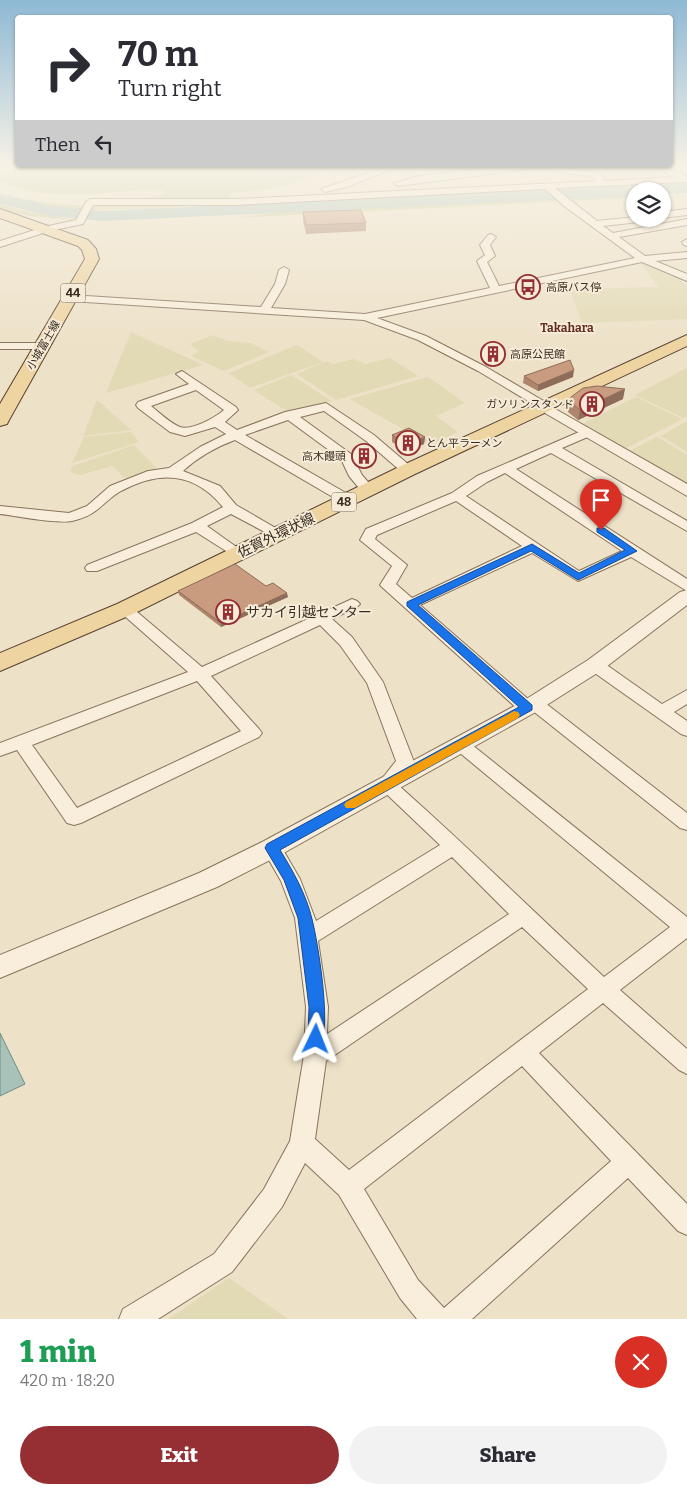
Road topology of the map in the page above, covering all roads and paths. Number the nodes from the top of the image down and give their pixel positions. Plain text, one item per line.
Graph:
1 (43, 228) edge
2 (53, 228) edge
3 (601, 228) edge
4 (657, 228) edge
5 (47, 229) junction
6 (612, 236) junction
7 (491, 237) dead end
8 (0, 244) edge
9 (687, 255) edge
10 (643, 258) junction
11 (284, 270) dead end
12 (687, 278) edge
13 (496, 289) junction
14 (70, 298) junction
15 (264, 311) junction
16 (365, 318) junction
17 (687, 340) edge
18 (0, 346) edge
19 (42, 346) junction
20 (182, 374) dead end
21 (198, 385) junction
22 (543, 406) junction
23 (289, 415) junction
24 (0, 420) edge
25 (217, 422) junction
26 (586, 433) junction
27 (236, 436) junction
28 (552, 448) junction
29 (506, 468) junction
30 (408, 470) junction
31 (174, 472) junction
32 (368, 490) junction
33 (687, 491) edge
34 (457, 496) junction
35 (348, 500) junction
36 (231, 508) junction
37 (0, 510) edge
38 (196, 526) junction
39 (687, 527) edge
40 (279, 534) junction
41 (532, 547) junction
42 (632, 551) junction
43 (237, 554) junction
44 (92, 568) dead end
45 (687, 586) edge
46 (687, 596) edge
47 (352, 604) dead end
48 (410, 604) junction
49 (125, 609) junction
50 (322, 619) junction
51 (0, 663) edge
52 (595, 665) junction
53 (200, 674) junction
54 (687, 696) edge
55 (531, 705) junction
56 (662, 712) junction
57 (687, 730) edge
58 (21, 742) junction
59 (460, 744) junction
60 (0, 750) edge
61 (386, 785) junction
62 (687, 823) edge
63 (454, 846) junction
64 (272, 848) junction
65 (523, 915) junction
66 (686, 927) edge
67 (307, 938) junction
68 (0, 967) edge
69 (604, 990) junction
70 (523, 1052) junction
71 (315, 1055) junction
72 (687, 1064) edge
73 (302, 1144) junction
74 (629, 1161) junction
75 (348, 1186) junction
76 (687, 1222) edge
77 (133, 1319) edge
78 (435, 1319) edge
79 (452, 1319) edge

1 - 5 main road, 小城富士線 / 44
2 - 5 street
3 - 6 street
4 - 6 street
5 - 8 street
5 - 14 main road, 小城富士線 / 44
6 - 10 street
7 - 13 street
9 - 10 street
10 - 12 street
10 - 13 street
11 - 15 street
13 - 16 street
14 - 15 street
14 - 19 main road, 小城富士線 / 44
15 - 16 street
16 - 22 street
17 - 22 main road, 佐賀外環状線 / 48
18 - 19 street
19 - 24 main road, 小城富士線 / 44
20 - 21 street
21 - 25 street
21 - 25 street
22 - 26 street
22 - 30 main road, 佐賀外環状線 / 48
23 - 27 street
23 - 30 street
23 - 32 street
25 - 27 street
26 - 28 street
26 - 33 street
27 - 31 street
27 - 35 street
28 - 29 street
28 - 39 street
29 - 34 street
29 - 42 street
30 - 32 main road, 佐賀外環状線 / 48
31 - 36 street
31 - 37 street
32 - 35 main road, 佐賀外環状線 / 48
34 - 41 street
34 - 48 street
35 - 40 main road, 佐賀外環状線 / 48
36 - 38 street
36 - 40 street
38 - 43 street
38 - 44 street
40 - 43 main road, 佐賀外環状線 / 48
41 - 42 street
41 - 48 street
42 - 45 street
43 - 49 main road, 佐賀外環状線 / 48
46 - 52 street
47 - 50 street
48 - 55 street
49 - 51 main road, 佐賀外環状線 / 48
49 - 53 street
50 - 53 street
50 - 61 street
52 - 55 street
52 - 56 street
53 - 58 street
53 - 58 street
54 - 56 street
55 - 59 street
55 - 62 street
56 - 57 street
58 - 60 street
59 - 61 street
59 - 66 street
61 - 63 street
61 - 64 street
63 - 65 street
63 - 67 street
64 - 67 street
64 - 68 street
65 - 69 street
65 - 71 street
66 - 69 street
67 - 71 street
69 - 70 street
69 - 72 street
70 - 74 street
70 - 75 street
71 - 73 street
73 - 75 street
73 - 77 street
74 - 76 street
74 - 79 street
75 - 78 street

